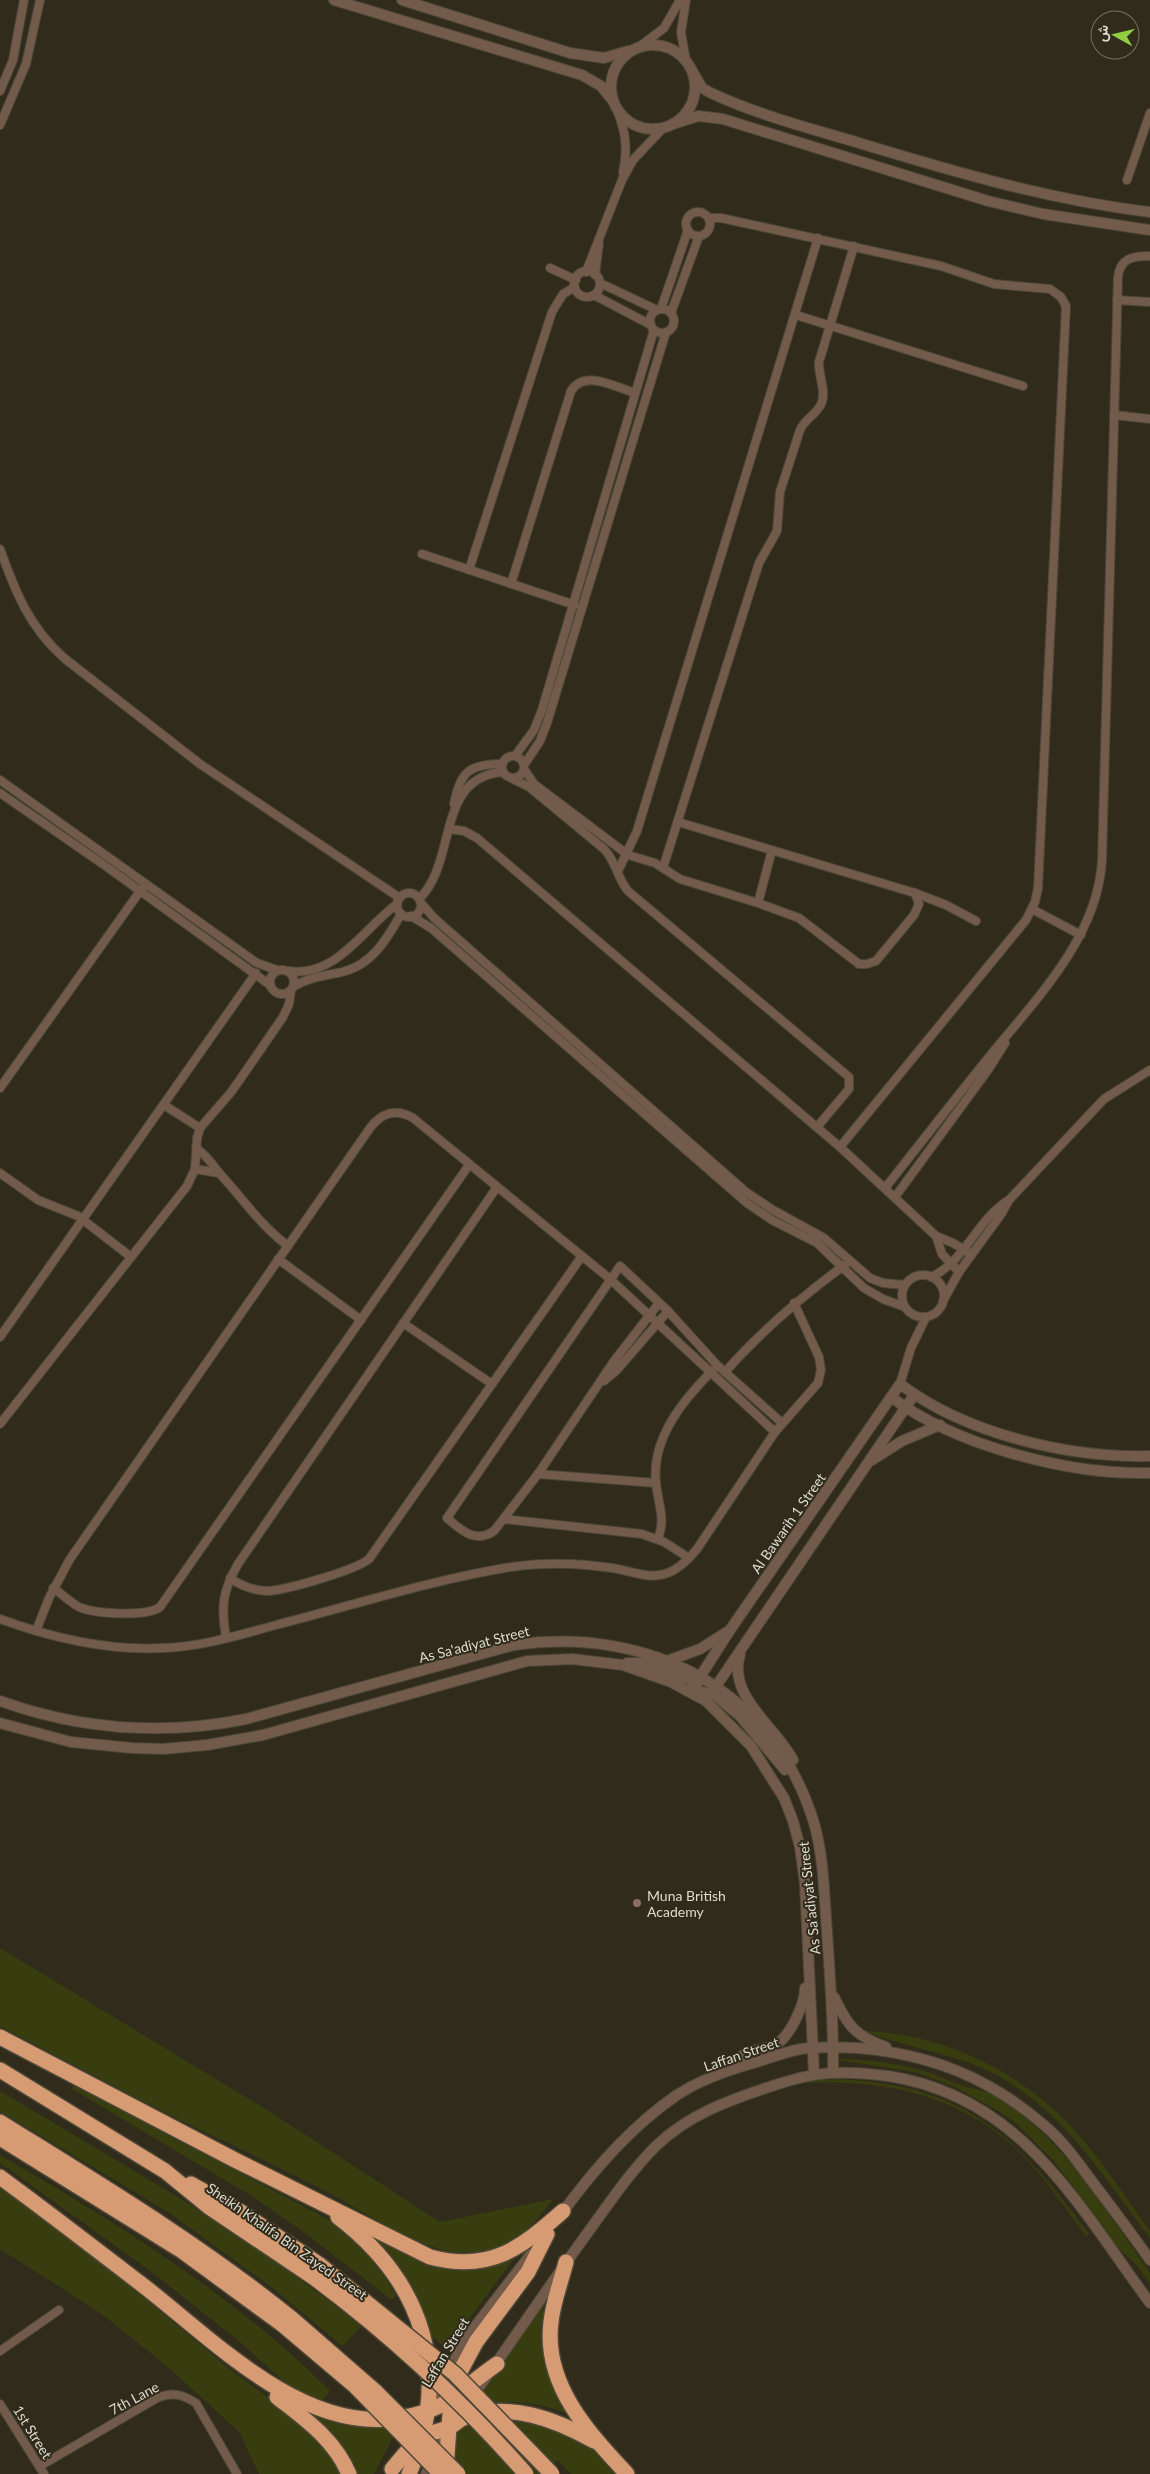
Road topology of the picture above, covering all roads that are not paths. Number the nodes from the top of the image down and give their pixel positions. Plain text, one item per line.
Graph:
1 (24, 0) edge
2 (40, 0) edge
3 (334, 0) edge
4 (402, 0) edge
5 (680, 0) edge
6 (686, 0) edge
7 (19, 25) junction
8 (34, 29) junction
9 (635, 49) junction
10 (12, 60) junction
11 (26, 64) junction
12 (689, 65) junction
13 (0, 91) edge
14 (615, 105) junction
15 (1150, 113) edge
16 (0, 125) edge
17 (669, 126) junction
18 (622, 180) junction
19 (1127, 180) dead end
20 (1150, 212) edge
21 (709, 218) junction
22 (688, 230) junction
23 (1150, 230) edge
24 (699, 236) junction
25 (818, 238) junction
26 (599, 241) junction
27 (854, 246) junction
28 (1150, 256) edge
29 (550, 268) dead end
30 (586, 272) junction
31 (596, 275) junction
32 (671, 280) junction
33 (575, 283) junction
34 (600, 284) junction
35 (681, 285) junction
36 (594, 296) junction
37 (1118, 300) junction
38 (1150, 302) edge
39 (659, 309) junction
40 (671, 313) junction
41 (796, 315) junction
42 (830, 326) junction
43 (652, 328) junction
44 (666, 332) junction
45 (1023, 386) dead end
46 (634, 393) junction
47 (1114, 415) junction
48 (1150, 419) edge
49 (0, 548) edge
50 (422, 554) dead end
51 (469, 570) junction
52 (511, 584) junction
53 (572, 604) junction
54 (582, 608) junction
55 (515, 756) junction
56 (524, 767) junction
57 (502, 768) junction
58 (511, 778) junction
59 (1, 782) edge
60 (0, 793) edge
61 (453, 816) junction
62 (678, 822) junction
63 (449, 829) junction
64 (772, 850) junction
65 (628, 855) junction
66 (663, 868) junction
67 (618, 871) junction
68 (146, 884) junction
69 (140, 891) junction
70 (915, 893) junction
71 (398, 901) junction
72 (420, 901) junction
73 (758, 903) junction
74 (1032, 909) junction
75 (186, 913) junction
76 (401, 914) junction
77 (411, 916) junction
78 (181, 920) junction
79 (976, 921) dead end
80 (1081, 935) junction
81 (277, 970) junction
82 (289, 971) junction
83 (256, 973) junction
84 (270, 985) junction
85 (292, 988) junction
86 (584, 1055) junction
87 (1150, 1070) edge
88 (978, 1078) junction
89 (0, 1088) edge
90 (164, 1104) junction
91 (817, 1127) junction
92 (934, 1127) junction
93 (200, 1128) junction
94 (943, 1134) junction
95 (840, 1147) junction
96 (197, 1149) junction
97 (469, 1165) junction
98 (195, 1169) junction
99 (0, 1173) edge
100 (219, 1173) junction
101 (724, 1179) junction
102 (496, 1187) junction
103 (885, 1188) junction
104 (895, 1197) junction
105 (1009, 1200) junction
106 (83, 1220) junction
107 (936, 1236) junction
108 (288, 1246) junction
109 (963, 1249) junction
110 (971, 1254) junction
111 (582, 1256) junction
112 (131, 1257) junction
113 (278, 1259) junction
114 (850, 1262) junction
115 (950, 1264) junction
116 (842, 1267) junction
117 (959, 1272) junction
118 (931, 1277) junction
119 (610, 1278) junction
120 (905, 1285) junction
121 (942, 1302) junction
122 (659, 1303) junction
123 (794, 1303) junction
124 (905, 1307) junction
125 (668, 1311) junction
126 (650, 1315) junction
127 (926, 1317) junction
128 (361, 1320) junction
129 (658, 1322) junction
130 (403, 1323) junction
131 (0, 1337) edge
132 (718, 1364) junction
133 (725, 1372) junction
134 (709, 1373) junction
135 (602, 1382) junction
136 (492, 1384) junction
137 (900, 1384) junction
138 (914, 1395) junction
139 (891, 1397) junction
140 (905, 1408) junction
141 (782, 1423) junction
142 (0, 1424) edge
143 (940, 1426) junction
144 (775, 1432) junction
145 (1150, 1456) edge
146 (867, 1463) junction
147 (1150, 1473) edge
148 (538, 1474) junction
149 (656, 1483) junction
150 (504, 1519) junction
151 (658, 1539) junction
152 (689, 1558) junction
153 (230, 1578) junction
154 (53, 1588) junction
155 (0, 1619) edge
156 (730, 1630) junction
157 (36, 1631) junction
158 (226, 1638) junction
159 (744, 1645) junction
160 (667, 1661) junction
161 (695, 1684) junction
162 (711, 1694) junction
163 (0, 1701) edge
164 (0, 1723) edge
165 (802, 1790) junction
166 (808, 1944) junction
167 (832, 1992) junction
168 (0, 2037) edge
169 (834, 2047) junction
170 (813, 2048) junction
171 (903, 2054) junction
172 (733, 2069) junction
173 (0, 2070) edge
174 (833, 2072) junction
175 (814, 2073) junction
176 (0, 2122) edge
177 (0, 2138) edge
178 (0, 2177) edge
179 (319, 2203) junction
180 (563, 2211) junction
181 (547, 2234) junction
182 (1150, 2260) edge
183 (566, 2262) junction
184 (317, 2271) junction
185 (1150, 2303) edge
186 (59, 2310) dead end
187 (287, 2321) junction
188 (0, 2351) edge
189 (497, 2364) junction
190 (262, 2379) junction
191 (451, 2399) junction
192 (0, 2404) edge
193 (426, 2410) junction
194 (450, 2427) junction
195 (423, 2436) junction
196 (600, 2444) junction
197 (40, 2466) junction
198 (391, 2472) edge
199 (44, 2474) edge
200 (237, 2474) edge
201 (349, 2474) edge
202 (409, 2474) edge
203 (426, 2474) edge
204 (441, 2474) edge
205 (446, 2474) edge
206 (458, 2474) edge
207 (526, 2474) edge
208 (552, 2474) edge
209 (627, 2474) edge

1 - 7 street
2 - 8 street
3 - 14 street
4 - 9 street
5 - 9 street
6 - 12 street
7 - 8 street
7 - 10 street
8 - 11 street
9 - 12 street
9 - 14 street
10 - 11 street
10 - 13 street
11 - 16 street
12 - 17 street
12 - 20 street
14 - 17 street
14 - 18 street
15 - 19 street
17 - 18 street
17 - 23 street
18 - 26 street
21 - 22 street
21 - 24 street
21 - 25 street
22 - 24 street
22 - 32 street
24 - 35 street
25 - 27 street
25 - 41 street
26 - 30 street
26 - 31 street
27 - 42 street
27 - 74 street
28 - 37 street
29 - 33 street
30 - 31 street
30 - 33 street
31 - 34 street
32 - 35 street
32 - 39 street
33 - 36 street
33 - 51 street
34 - 36 street
34 - 39 street
35 - 40 street
36 - 43 street
37 - 38 street
37 - 47 street
39 - 40 street
39 - 43 street
40 - 44 street
41 - 42 street
41 - 65 street
42 - 45 street
42 - 62 street
43 - 44 street
43 - 46 street
44 - 54 street
46 - 52 street
46 - 53 street
47 - 48 street
47 - 80 street
49 - 71 street
50 - 51 street
51 - 52 street
52 - 53 street
53 - 54 street
53 - 55 street
54 - 56 street
55 - 56 street
55 - 57 street
56 - 58 street
56 - 65 street
57 - 58 street
57 - 61 street
57 - 61 street
58 - 67 street
59 - 68 street
60 - 69 street
61 - 63 street
62 - 64 street
62 - 66 street
63 - 72 street
63 - 91 street
64 - 70 street
64 - 73 street
65 - 66 street
65 - 67 street
66 - 73 street
67 - 91 street
68 - 69 street
68 - 75 street
69 - 78 street
69 - 89 street
70 - 73 street
70 - 79 street
71 - 72 street
71 - 76 street
71 - 82 street
72 - 77 street
72 - 86 street
74 - 80 street
74 - 95 street
75 - 78 street
75 - 81 street
76 - 77 street
76 - 85 street
77 - 86 street
78 - 83 street
80 - 88 street
81 - 82 street
81 - 84 street
82 - 85 street
83 - 84 street
83 - 90 street
84 - 85 street
85 - 93 street
86 - 101 street
87 - 105 street
88 - 92 street
88 - 94 street
90 - 93 street
90 - 106 street
91 - 95 street
92 - 94 street
92 - 103 street
93 - 96 street
94 - 104 street
95 - 103 street
96 - 98 street
96 - 100 street
97 - 102 street
97 - 108 street
97 - 128 street
98 - 100 street
98 - 112 street
99 - 106 street
100 - 108 street
101 - 114 street
101 - 116 street
102 - 111 street
102 - 130 street
103 - 104 street
104 - 107 street
105 - 109 street
105 - 110 street
106 - 112 street
106 - 131 street
107 - 109 street
107 - 115 street
108 - 113 street
109 - 110 street
109 - 115 street
110 - 117 street
111 - 119 street
111 - 136 street
112 - 142 street
113 - 128 street
113 - 154 street
114 - 116 street
114 - 120 street
115 - 117 street
115 - 118 street
116 - 123 street
116 - 124 street
117 - 121 street
118 - 120 street
118 - 121 street
119 - 122 street
119 - 126 street
119 - 150 street
120 - 124 street
121 - 127 street
122 - 125 street
122 - 126 street
123 - 133 street
123 - 141 street
124 - 127 street
125 - 129 street
125 - 132 street
126 - 129 street
126 - 135 street
127 - 137 street
128 - 154 street
129 - 134 street
129 - 135 street
130 - 136 street
130 - 153 street
132 - 133 street
132 - 134 street
133 - 141 street
134 - 144 street
134 - 149 street
135 - 148 street
136 - 153 street
137 - 138 street
137 - 139 street, Al Bawarih 1 Street
138 - 140 street
138 - 145 street
139 - 140 street
139 - 156 street, Al Bawarih 1 Street
140 - 143 street
140 - 146 street
141 - 144 street
143 - 146 street
143 - 147 street
144 - 152 street
146 - 159 street
148 - 149 street
148 - 150 street
149 - 151 street
150 - 151 street
151 - 152 street
152 - 158 street
153 - 158 street
154 - 157 street
155 - 157 street
156 - 160 street
156 - 161 street, Al Bawarih 1 Street
157 - 158 street
159 - 162 street
159 - 165 street
160 - 161 street, As Sa'adiyat Street
160 - 163 street, As Sa'adiyat Street
161 - 162 street, As Sa'adiyat Street
161 - 162 street, As Sa'adiyat Street
161 - 164 street, As Sa'adiyat Street
162 - 165 street, As Sa'adiyat Street
162 - 166 street, As Sa'adiyat Street
165 - 167 street, As Sa'adiyat Street
166 - 170 street, As Sa'adiyat Street
166 - 172 street
167 - 169 street, As Sa'adiyat Street
167 - 171 street
168 - 179 highway
169 - 170 street, Laffan Street
169 - 171 street, Laffan Street
169 - 174 street, As Sa'adiyat Street
170 - 172 street, Laffan Street
170 - 175 street, As Sa'adiyat Street
171 - 182 street, Laffan Street
172 - 180 street, Laffan Street
173 - 184 highway
174 - 175 street
174 - 185 street
175 - 183 street
176 - 187 highway
177 - 187 highway
178 - 190 highway
179 - 180 highway
179 - 193 highway
180 - 181 street, Laffan Street
181 - 191 highway
181 - 193 street, Laffan Street
183 - 189 street
183 - 196 highway
184 - 207 highway, Sheikh Khalifa Bin Zayed Street, bridge
184 - 208 highway, bridge
186 - 188 street
187 - 204 highway, bridge
187 - 206 highway, bridge
189 - 191 highway
189 - 194 street
190 - 193 highway
190 - 201 highway
191 - 193 highway
191 - 194 highway
192 - 197 street, 1st Street
193 - 195 highway
193 - 198 street, Laffan Street
194 - 195 highway
194 - 196 highway
194 - 203 street
194 - 205 highway
195 - 198 highway
195 - 202 highway
196 - 209 highway
197 - 199 street, 1st Street
197 - 200 street, 7th Lane

